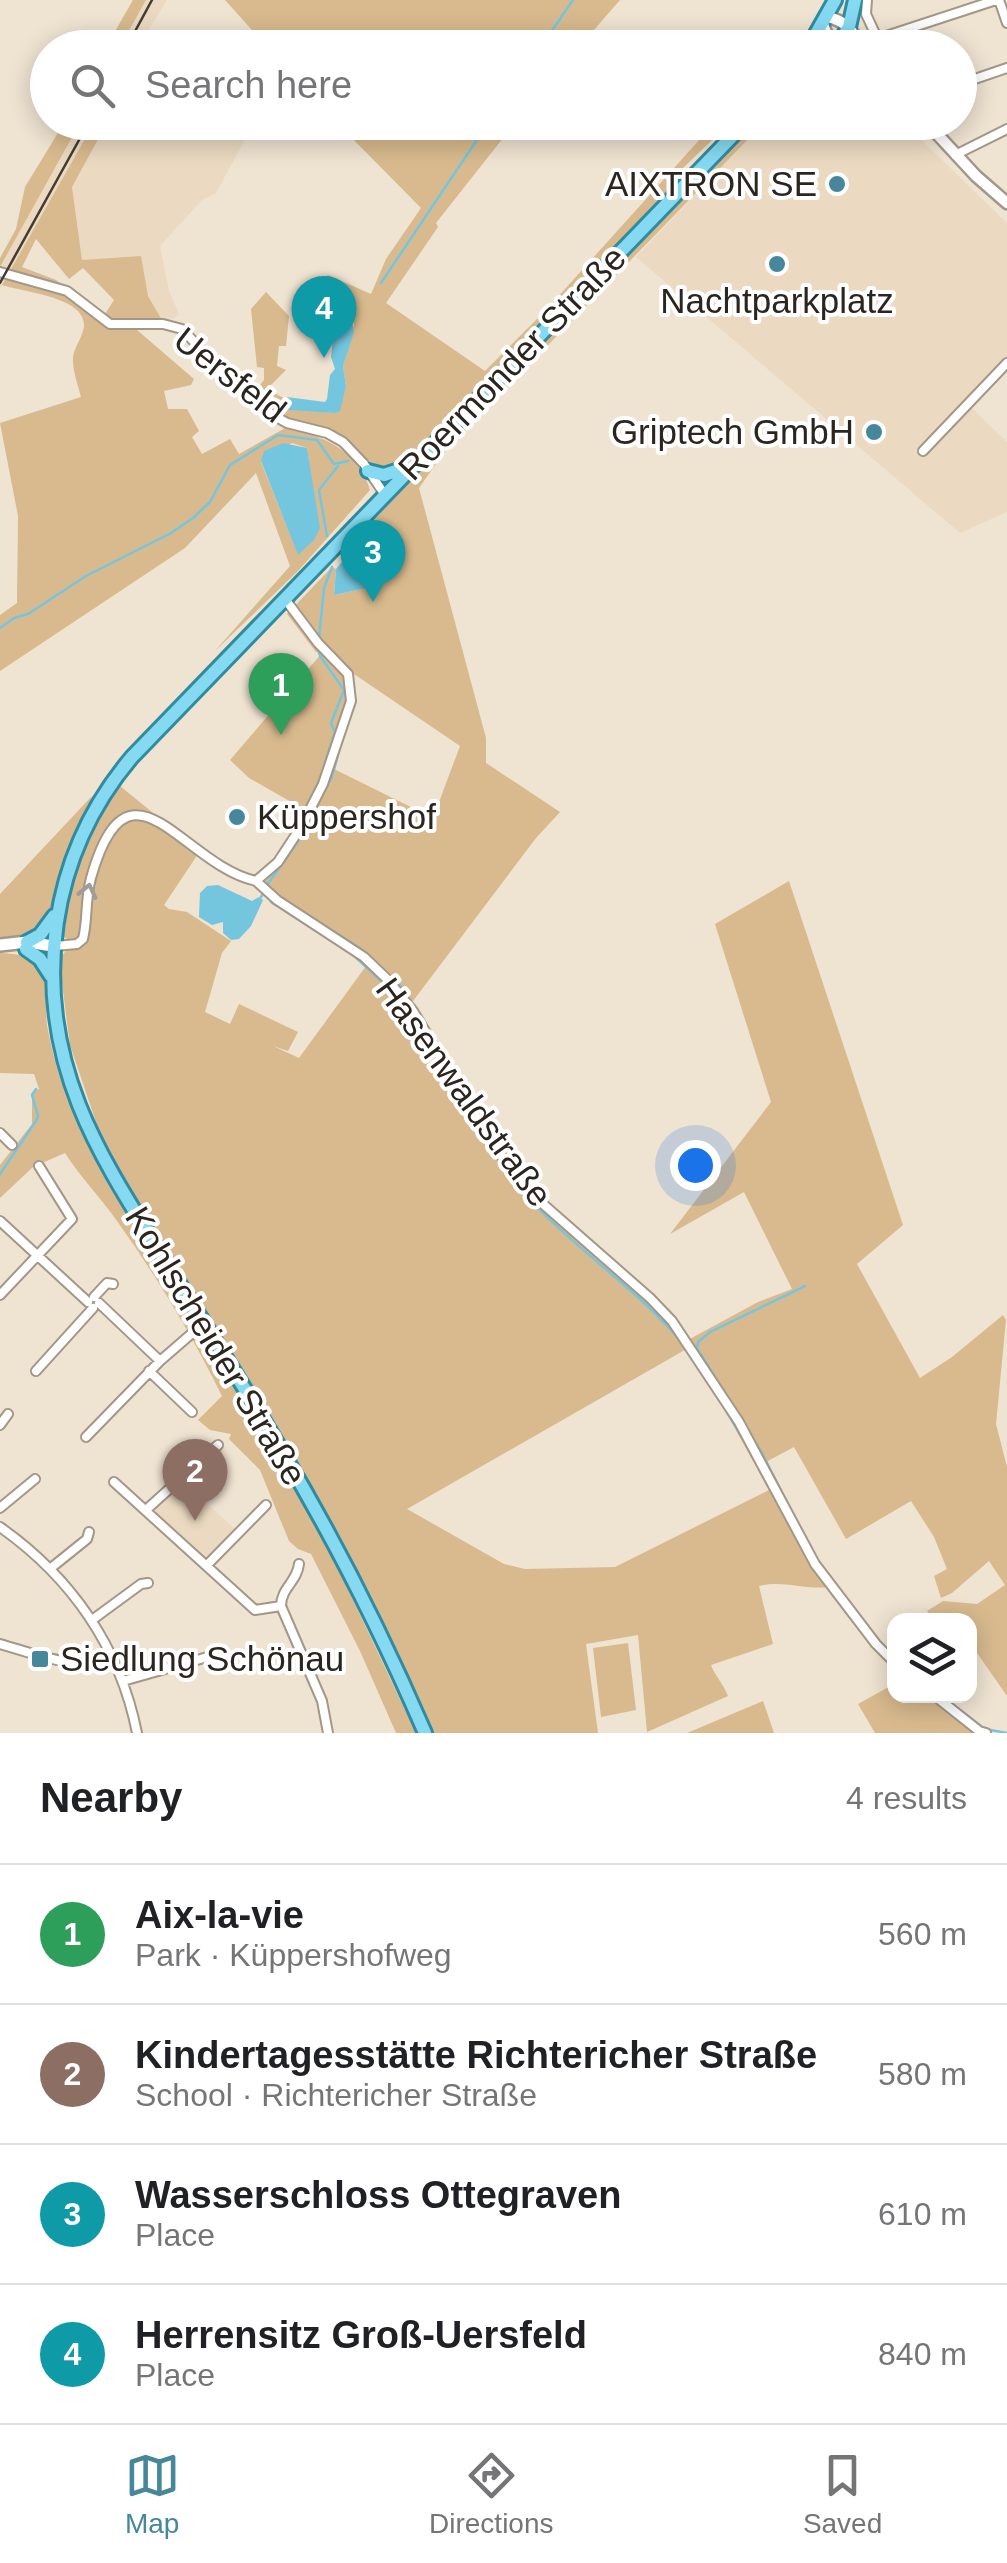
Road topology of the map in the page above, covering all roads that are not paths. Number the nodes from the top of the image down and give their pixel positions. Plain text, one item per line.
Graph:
1 (835, 0) edge
2 (855, 0) edge
3 (867, 0) edge
4 (997, 0) edge
5 (825, 20) junction
6 (1007, 23) edge
7 (849, 27) junction
8 (819, 30) edge
9 (827, 30) edge
10 (848, 30) edge
11 (851, 30) edge
12 (870, 30) edge
13 (913, 30) edge
14 (1007, 68) edge
15 (977, 78) edge
16 (1007, 129) edge
17 (729, 140) edge
18 (942, 140) edge
19 (954, 154) junction
20 (1007, 203) edge
21 (0, 272) edge
22 (1007, 363) edge
23 (923, 451) dead end
24 (415, 464) junction
25 (368, 470) junction
26 (385, 496) junction
27 (285, 599) junction
28 (256, 881) junction
29 (58, 910) junction
30 (5, 946) edge
31 (26, 946) junction
32 (53, 946) junction
33 (52, 979) junction
34 (0, 1133) edge
35 (12, 1146) dead end
36 (39, 1166) dead end
37 (0, 1220) edge
38 (36, 1256) junction
39 (113, 1284) dead end
40 (0, 1295) edge
41 (94, 1303) junction
42 (190, 1335) dead end
43 (160, 1361) junction
44 (36, 1371) dead end
45 (150, 1371) junction
46 (192, 1412) dead end
47 (8, 1414) dead end
48 (0, 1426) edge
49 (86, 1436) dead end
50 (212, 1447) dead end
51 (35, 1479) dead end
52 (114, 1482) dead end
53 (266, 1504) dead end
54 (0, 1508) edge
55 (147, 1510) junction
56 (0, 1527) edge
57 (89, 1532) dead end
58 (299, 1564) dead end
59 (207, 1565) junction
60 (51, 1568) junction
61 (148, 1583) dead end
62 (281, 1606) junction
63 (92, 1620) junction
64 (0, 1644) edge
65 (216, 1651) dead end
66 (887, 1655) edge
67 (113, 1658) junction
68 (123, 1681) junction
69 (945, 1703) edge
70 (137, 1733) edge
71 (328, 1733) edge
72 (424, 1733) edge
73 (986, 1733) edge

1 - 5 main road
2 - 7 main road
3 - 12 street
4 - 6 street
4 - 13 street
5 - 7 street
5 - 8 main road
5 - 9 street
7 - 10 main road
7 - 11 street
14 - 15 street
16 - 19 street
17 - 24 main road, Roermonder Straße
18 - 19 street
19 - 20 street
21 - 25 street, Uersfeld
22 - 23 street
24 - 25 main road
24 - 26 main road, Roermonder Straße
25 - 26 street, Uersfeld
26 - 27 main road, Roermonder Straße
27 - 28 street
27 - 29 main road, Roermonder Straße
32 -> 28 street, Hasenwaldstraße
28 - 66 street, Hasenwaldstraße
29 - 31 main road
29 - 32 main road, Roermonder Straße
30 - 31 main road
31 - 32 main road
31 - 33 main road
32 - 33 main road, Kohlscheider Straße
33 - 72 main road, Kohlscheider Straße
34 - 35 street
36 - 38 street
37 - 38 street
38 - 40 street
38 - 41 street
39 - 41 street
41 - 43 street
41 - 44 street
42 - 43 street
43 - 45 street
45 - 46 street
45 - 49 street
47 - 48 street
50 - 55 street
51 - 54 street
52 - 55 street
53 - 59 street
55 - 59 street
56 - 60 street
57 - 60 street
58 - 62 street
59 - 62 street
60 - 63 street
61 - 63 street
62 - 71 street
63 - 67 street
64 - 67 street
65 - 68 street
67 - 68 street
68 - 70 street
69 - 73 street

